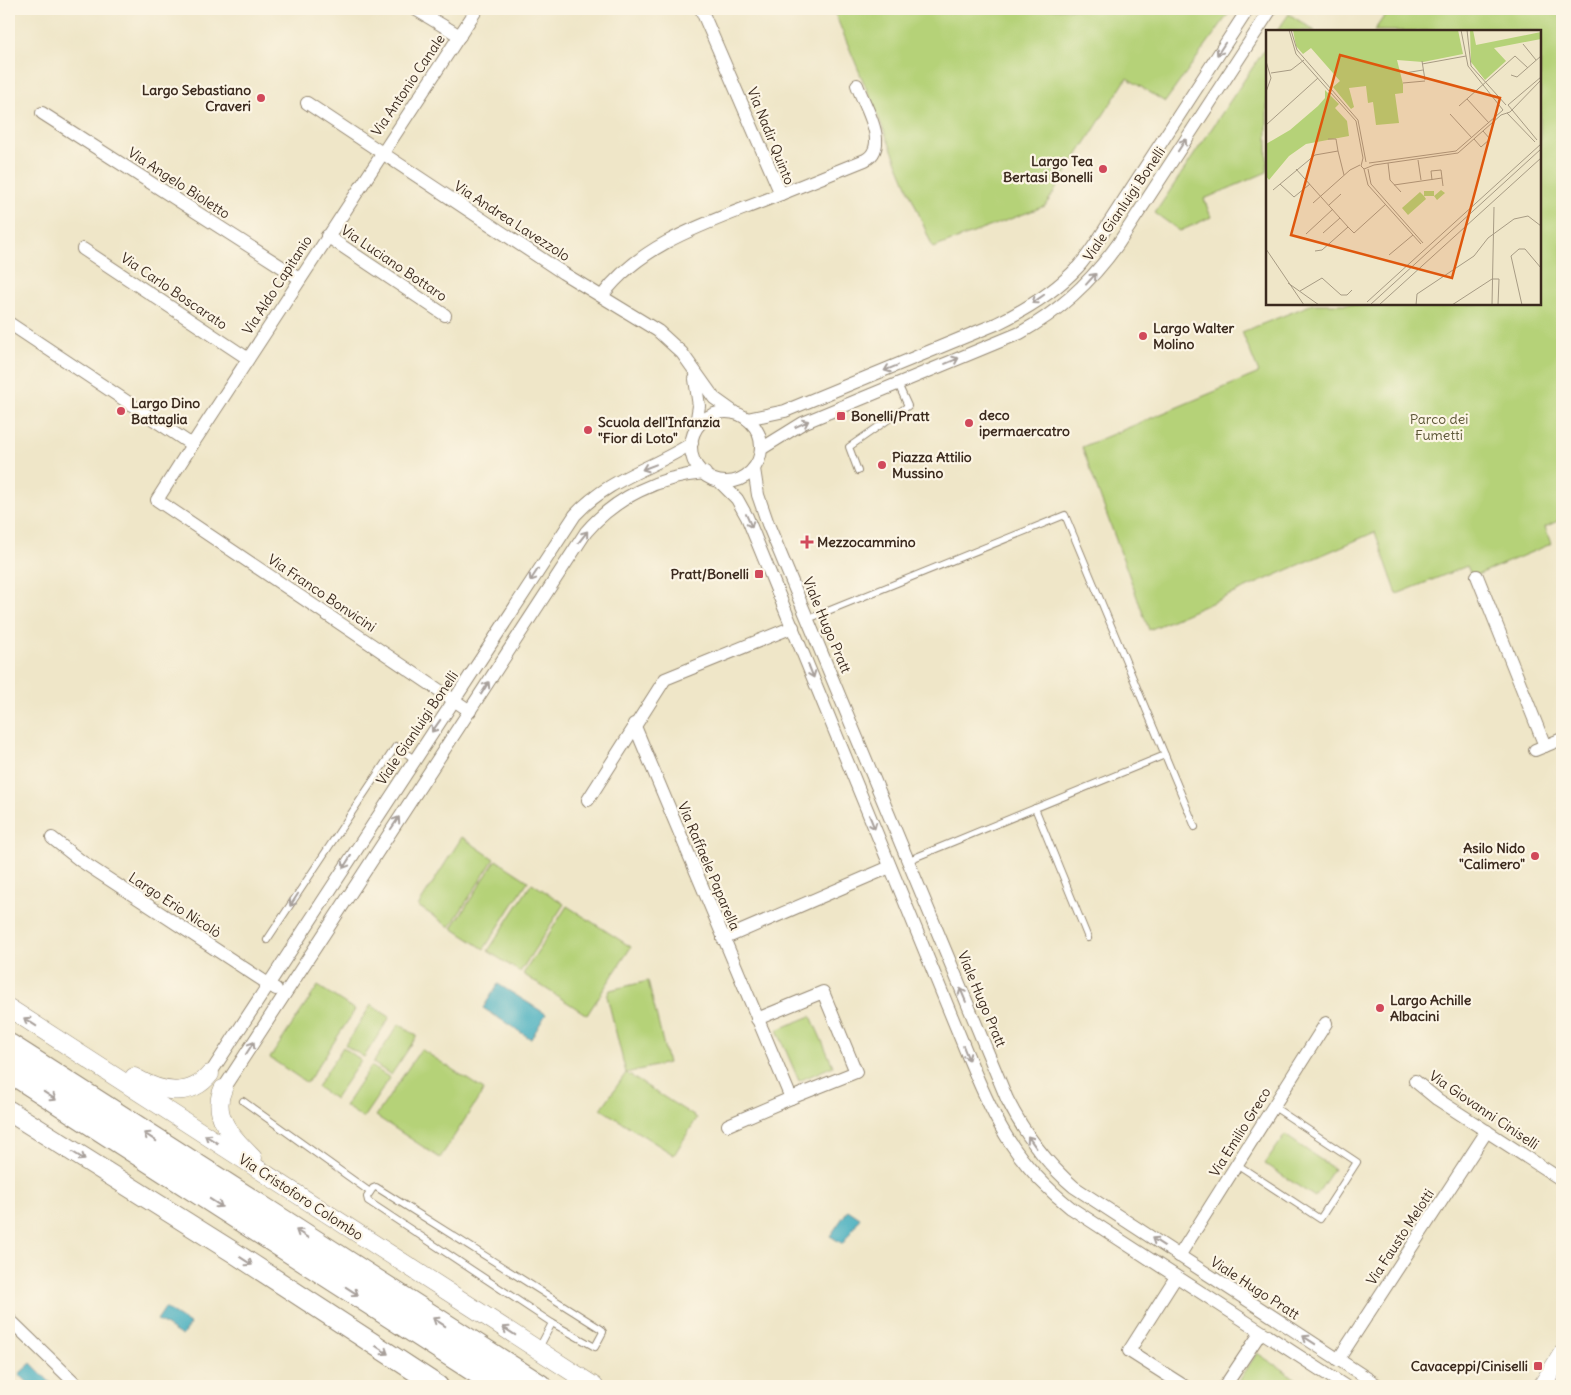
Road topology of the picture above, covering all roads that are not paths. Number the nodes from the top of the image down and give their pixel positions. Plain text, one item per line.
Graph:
1 (415, 9) edge
2 (477, 9) edge
3 (701, 9) edge
4 (1248, 9) edge
5 (1272, 9) edge
6 (460, 36) junction
7 (856, 85) dead end
8 (307, 103) dead end
9 (42, 113) dead end
10 (381, 153) junction
11 (781, 194) junction
12 (327, 236) junction
13 (83, 249) dead end
14 (299, 278) junction
15 (602, 296) junction
16 (445, 315) dead end
17 (9, 323) edge
18 (247, 358) junction
19 (694, 371) junction
20 (898, 384) junction
21 (735, 413) junction
22 (747, 420) junction
23 (693, 438) junction
24 (192, 445) junction
25 (760, 448) junction
26 (754, 469) junction
27 (858, 471) dead end
28 (705, 473) junction
29 (720, 482) junction
30 (1477, 576) dead end
31 (808, 620) junction
32 (793, 627) junction
33 (455, 700) junction
34 (470, 711) junction
35 (634, 724) junction
36 (1562, 739) edge
37 (1165, 755) junction
38 (414, 759) junction
39 (588, 800) dead end
40 (1035, 808) junction
41 (1195, 827) dead end
42 (52, 838) dead end
43 (908, 860) junction
44 (890, 867) junction
45 (1088, 938) dead end
46 (723, 939) junction
47 (268, 940) dead end
48 (269, 984) junction
49 (284, 994) junction
50 (9, 1008) edge
51 (757, 1019) junction
52 (1326, 1023) dead end
53 (61, 1042) junction
54 (9, 1046) edge
55 (9, 1070) edge
56 (210, 1074) joint
57 (1415, 1081) dead end
58 (223, 1089) joint
59 (791, 1098) junction
60 (242, 1101) dead end
61 (1274, 1107) junction
62 (9, 1111) edge
63 (728, 1125) dead end
64 (1487, 1131) junction
65 (1238, 1165) junction
66 (1562, 1180) edge
67 (278, 1182) junction
68 (370, 1192) junction
69 (1179, 1256) junction
70 (1176, 1277) junction
71 (9, 1319) edge
72 (552, 1323) junction
73 (1261, 1332) junction
74 (538, 1350) junction
75 (1562, 1354) edge
76 (1338, 1360) junction
77 (78, 1386) edge
78 (438, 1386) edge
79 (500, 1386) edge
80 (538, 1386) edge
81 (594, 1386) edge
82 (1184, 1386) edge
83 (1225, 1386) edge
84 (1345, 1386) edge
85 (1379, 1386) edge
86 (1542, 1386) edge

1 - 6 street
2 - 6 street, Via Antonio Canale
3 - 11 street, Via Nadir Quinto
4 -> 22 street, Viale Gianluigi Bonelli
20 -> 5 street, Viale Gianluigi Bonelli
6 - 10 street, Via Antonio Canale
7 - 11 street
8 - 10 street, Via Andrea Lavezzolo
9 - 14 street, Via Angelo Bioletto
10 - 12 street, Via Aldo Capitanio
10 - 15 street, Via Andrea Lavezzolo
11 - 15 street, Via Nadir Quinto
12 - 14 street, Via Aldo Capitanio
12 - 16 street, Via Luciano Bottaro
13 - 18 street, Via Carlo Boscarato
14 - 18 street, Via Aldo Capitanio
15 - 19 street, Via Andrea Lavezzolo
17 - 24 street
18 - 24 street, Via Aldo Capitanio
19 - 21 street, Via Andrea Lavezzolo
19 - 23 street
25 -> 20 street, Viale Gianluigi Bonelli
20 - 27 lane
21 - 22 street
21 - 23 street
22 - 25 street
23 - 28 street
23 -> 33 street, Viale Gianluigi Bonelli
24 - 33 street, Via Franco Bonvicini
25 - 26 street
26 - 29 street
26 - 31 street, Viale Hugo Pratt
28 - 29 street
34 -> 28 street
29 -> 32 street
30 - 36 street
31 - 37 lane
31 - 43 street, Viale Hugo Pratt
32 - 35 street
32 -> 44 street
33 - 34 street, Via Franco Bonvicini
33 -> 38 street, Viale Gianluigi Bonelli
49 -> 34 street
35 - 39 street
35 - 46 street, Via Raffaele Paparella
37 - 40 lane
37 - 41 lane
38 -> 47 lane
38 -> 48 street, Viale Gianluigi Bonelli
40 - 43 lane
40 - 45 lane
42 - 48 street, Largo Erio Nicolò
69 -> 43 street, Viale Hugo Pratt
44 - 46 street
44 -> 70 street
46 - 51 street, Via Raffaele Paparella
48 - 49 street, Largo Erio Nicolò
48 - 56 street, Viale Gianluigi Bonelli
58 -> 49 street
53 -> 50 main road, Via Cristoforo Colombo
51 - 59 street, Via Raffaele Paparella
51 - 59 street
52 - 61 street, Via Emilio Greco
53 - 56 main road
67 -> 53 main road, Via Cristoforo Colombo
80 -> 54 highway
55 -> 79 highway
57 - 64 street, Via Giovanni Ciniselli
58 - 67 main road
59 - 63 street
60 - 68 lane
61 - 65 street, Via Emilio Greco
61 - 65 lane
62 -> 78 main road
64 - 66 street, Via Giovanni Ciniselli
64 - 76 street, Via Fausto Melotti
65 - 69 street, Via Emilio Greco
74 -> 67 main road, Via Cristoforo Colombo
68 - 72 lane
68 - 72 lane
76 -> 69 street, Viale Hugo Pratt
70 - 73 street
70 - 82 street
71 - 77 street
72 - 74 lane
73 - 83 street
73 - 84 street
74 - 81 main road, Via Cristoforo Colombo
75 - 86 main road
76 - 85 street, Viale Hugo Pratt

